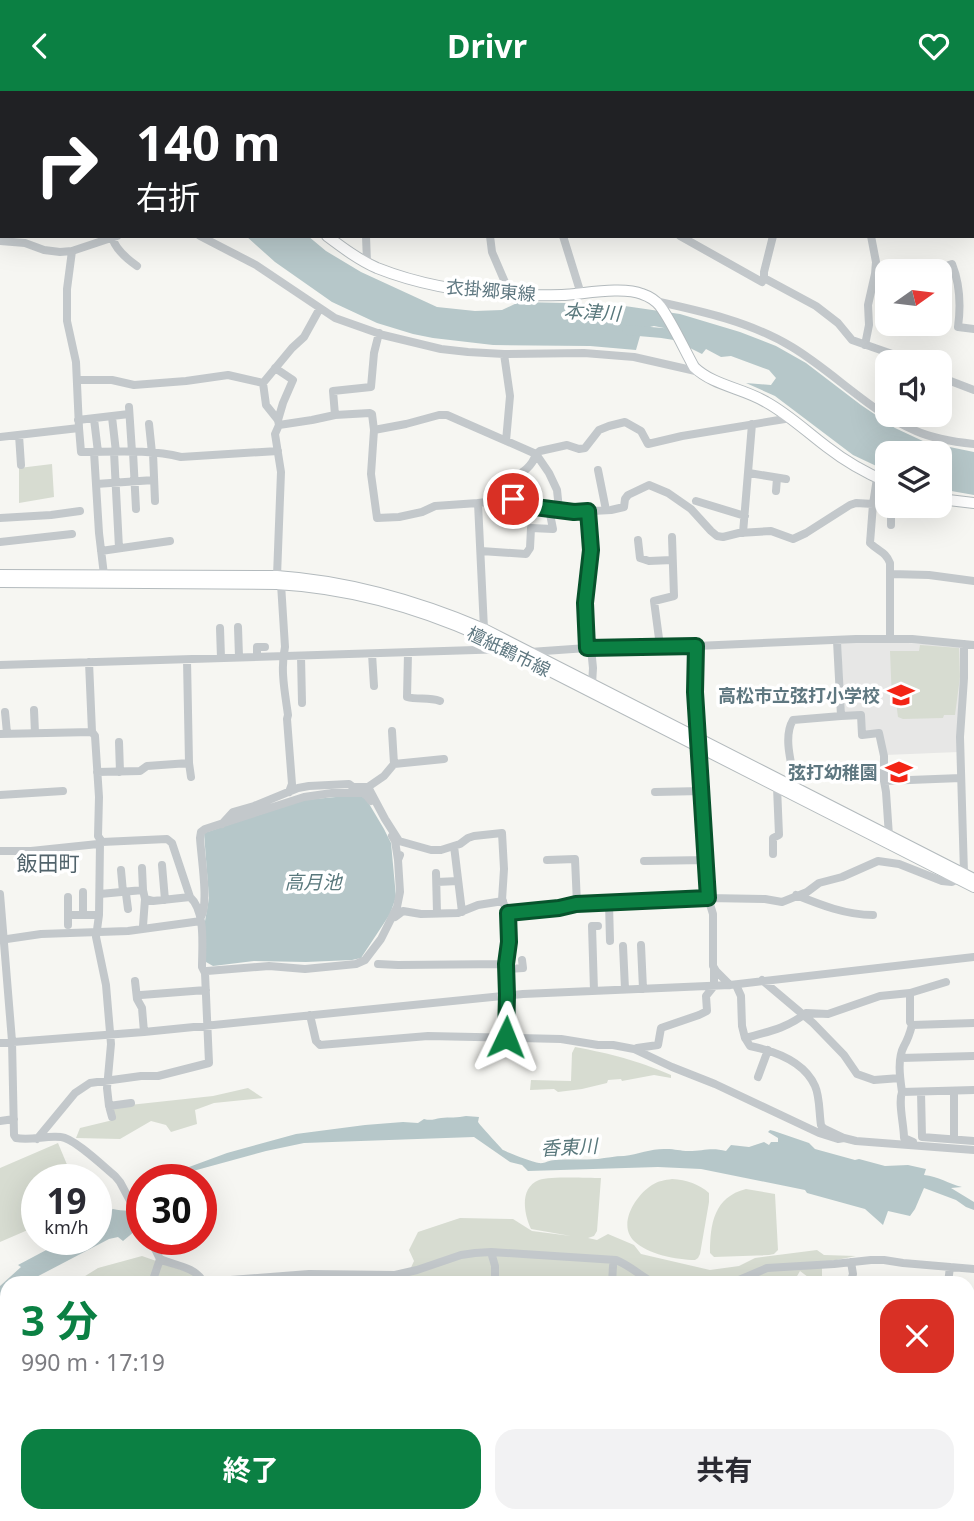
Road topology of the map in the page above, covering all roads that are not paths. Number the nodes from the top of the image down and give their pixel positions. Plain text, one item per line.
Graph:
1 (110, 238) edge
2 (113, 238) edge
3 (205, 238) edge
4 (220, 238) edge
5 (330, 238) edge
6 (366, 238) edge
7 (489, 238) edge
8 (564, 238) edge
9 (684, 238) edge
10 (772, 238) edge
11 (871, 238) edge
12 (0, 241) edge
13 (222, 247) junction
14 (72, 250) junction
15 (875, 259) edge
16 (367, 262) junction
17 (952, 264) edge
18 (137, 266) dead end
19 (875, 274) edge
20 (764, 278) junction
21 (510, 294) junction
22 (581, 294) junction
23 (657, 304) junction
24 (320, 308) junction
25 (974, 329) edge
26 (379, 333) junction
27 (866, 345) junction
28 (880, 350) edge
29 (504, 354) junction
30 (275, 368) junction
31 (697, 370) junction
32 (78, 380) junction
33 (952, 382) edge
34 (263, 383) junction
35 (974, 390) edge
36 (335, 415) junction
37 (112, 417) junction
38 (791, 418) junction
39 (94, 419) junction
40 (279, 423) junction
41 (752, 423) junction
42 (78, 424) junction
43 (149, 424) dead end
44 (374, 430) junction
45 (19, 435) junction
46 (0, 437) edge
47 (506, 441) junction
48 (974, 444) edge
49 (278, 451) junction
50 (96, 452) junction
51 (115, 452) junction
52 (133, 452) junction
53 (152, 453) junction
54 (536, 454) junction
55 (21, 465) dead end
56 (598, 470) dead end
57 (749, 473) junction
58 (875, 476) edge
59 (154, 480) junction
60 (135, 482) junction
61 (116, 483) junction
62 (96, 484) junction
63 (775, 491) dead end
64 (875, 496) edge
65 (497, 500) junction
66 (952, 500) edge
67 (155, 501) dead end
68 (696, 501) dead end
69 (478, 503) junction
70 (974, 503) edge
71 (873, 504) junction
72 (136, 509) dead end
73 (549, 509) junction
74 (559, 509) junction
75 (79, 510) dead end
76 (606, 510) junction
77 (588, 511) junction
78 (745, 516) junction
79 (0, 518) edge
80 (891, 518) edge
81 (891, 525) dead end
82 (743, 533) junction
83 (72, 534) dead end
84 (672, 537) dead end
85 (638, 540) dead end
86 (170, 541) dead end
87 (0, 542) edge
88 (119, 548) junction
89 (101, 551) junction
90 (481, 551) junction
91 (672, 560) junction
92 (891, 574) junction
93 (0, 575) edge
94 (104, 575) junction
95 (279, 580) junction
96 (974, 581) edge
97 (0, 582) edge
98 (238, 627) dead end
99 (220, 628) dead end
100 (484, 629) junction
101 (890, 639) junction
102 (837, 641) junction
103 (964, 644) junction
104 (974, 645) edge
105 (660, 646) junction
106 (696, 646) junction
107 (265, 647) dead end
108 (589, 648) junction
109 (507, 649) junction
110 (530, 652) junction
111 (408, 653) junction
112 (372, 654) junction
113 (283, 656) junction
114 (300, 656) junction
115 (239, 657) junction
116 (257, 657) junction
117 (221, 658) junction
118 (187, 660) junction
119 (89, 662) junction
120 (0, 665) edge
121 (592, 684) junction
122 (374, 686) dead end
123 (440, 701) dead end
124 (302, 703) dead end
125 (34, 710) dead end
126 (5, 712) dead end
127 (841, 716) junction
128 (391, 731) dead end
129 (92, 732) junction
130 (3, 733) edge
131 (35, 733) junction
132 (119, 742) dead end
133 (699, 743) junction
134 (444, 759) dead end
135 (189, 763) junction
136 (394, 764) junction
137 (96, 772) junction
138 (120, 772) junction
139 (191, 777) dead end
140 (961, 778) junction
141 (884, 781) junction
142 (368, 787) junction
143 (777, 787) junction
144 (796, 788) junction
145 (62, 791) dead end
146 (702, 791) junction
147 (289, 792) junction
148 (655, 792) dead end
149 (0, 795) edge
150 (385, 819) junction
151 (222, 824) junction
152 (889, 836) junction
153 (399, 841) junction
154 (101, 843) junction
155 (454, 846) junction
156 (974, 849) edge
157 (0, 851) edge
158 (964, 851) junction
159 (773, 854) dead end
160 (706, 859) junction
161 (398, 860) junction
162 (547, 860) dead end
163 (644, 861) dead end
164 (162, 865) dead end
165 (142, 868) dead end
166 (121, 870) dead end
167 (961, 876) junction
168 (974, 879) edge
169 (458, 881) junction
170 (974, 887) edge
171 (143, 890) junction
172 (82, 892) dead end
173 (122, 892) junction
174 (0, 894) edge
175 (100, 894) junction
176 (796, 895) junction
177 (68, 897) dead end
178 (190, 897) junction
179 (708, 898) junction
180 (145, 899) junction
181 (165, 900) junction
182 (503, 901) junction
183 (608, 903) junction
184 (577, 904) junction
185 (128, 909) dead end
186 (462, 912) junction
187 (437, 913) junction
188 (508, 913) junction
189 (68, 915) junction
190 (83, 915) junction
191 (99, 915) junction
192 (873, 915) dead end
193 (201, 919) junction
194 (391, 921) junction
195 (68, 925) dead end
196 (143, 926) dead end
197 (598, 926) dead end
198 (97, 932) junction
199 (2, 939) edge
200 (610, 941) dead end
201 (642, 945) dead end
202 (624, 946) dead end
203 (642, 955) junction
204 (624, 957) junction
205 (974, 957) edge
206 (522, 960) dead end
207 (378, 964) dead end
208 (506, 967) junction
209 (714, 969) junction
210 (205, 973) junction
211 (135, 981) dead end
212 (762, 981) junction
213 (946, 982) dead end
214 (733, 985) junction
215 (713, 986) junction
216 (625, 989) junction
217 (643, 989) junction
218 (206, 990) junction
219 (594, 991) junction
220 (910, 993) junction
221 (141, 995) dead end
222 (507, 995) junction
223 (805, 1014) junction
224 (310, 1015) junction
225 (974, 1023) edge
226 (208, 1025) junction
227 (912, 1025) junction
228 (144, 1032) junction
229 (109, 1034) junction
230 (506, 1037) junction
231 (745, 1038) junction
232 (12, 1041) junction
233 (0, 1043) edge
234 (634, 1049) junction
235 (768, 1050) junction
236 (974, 1056) edge
237 (901, 1058) junction
238 (758, 1077) dead end
239 (900, 1078) junction
240 (108, 1080) junction
241 (974, 1090) edge
242 (954, 1091) junction
243 (902, 1092) junction
244 (921, 1092) junction
245 (131, 1104) dead end
246 (109, 1106) junction
247 (112, 1117) dead end
248 (14, 1119) junction
249 (0, 1121) edge
250 (844, 1138) junction
251 (954, 1138) junction
252 (37, 1139) junction
253 (974, 1140) edge
254 (918, 1145) junction
255 (974, 1150) edge
256 (126, 1192) edge
257 (491, 1252) junction
258 (158, 1255) edge
259 (160, 1259) junction
260 (851, 1262) junction
261 (613, 1266) dead end
262 (950, 1267) junction
263 (974, 1269) edge
264 (154, 1276) edge
265 (200, 1276) edge
266 (367, 1276) edge
267 (495, 1276) edge
268 (612, 1276) edge
269 (643, 1276) edge
270 (748, 1276) edge
271 (852, 1276) edge
272 (949, 1276) edge

1 - 14 street
2 - 18 street
3 - 13 street
4 - 13 street
5 - 16 main road, 衣掛郷東線
6 - 16 street
7 - 21 street
8 - 22 street
9 - 20 street
10 - 20 street
11 - 15 street
12 - 14 street
13 - 24 street
14 - 32 street
16 - 21 main road, 衣掛郷東線
17 - 25 street
19 - 27 street
20 - 27 street
21 - 22 main road, 衣掛郷東線
22 - 23 main road, 衣掛郷東線
23 - 31 main road
23 - 48 street
24 - 26 street
24 - 30 street
26 - 29 street
26 - 36 street
27 - 28 street
29 - 31 street
29 - 47 street
30 - 34 street
30 - 40 street
31 - 38 main road
32 - 34 street
32 - 42 street
33 - 35 street
34 - 40 street
36 - 40 street
36 - 44 street
37 - 39 street
37 - 51 street
37 - 52 street
38 - 41 street
38 - 58 main road
39 - 42 street
39 - 50 street
40 - 49 street
41 - 54 street
41 - 57 street
42 - 45 street
42 - 50 street
43 - 53 street
44 - 47 street
44 - 69 street
45 - 46 street
45 - 55 street
47 - 54 street
49 - 53 street
49 - 95 street
50 - 51 street
50 - 62 street
51 - 52 street
51 - 61 street
52 - 53 street
52 - 60 street
53 - 59 street
54 - 65 street
54 - 74 street
56 - 76 street
57 - 63 street
57 - 78 street
59 - 60 street
59 - 67 street
60 - 61 street
60 - 72 street
61 - 62 street
61 - 88 street
62 - 89 street
64 - 71 street
65 - 69 street
65 - 73 street
66 - 70 main road
68 - 78 street
69 - 90 street
71 - 82 street
71 - 92 street
73 - 74 street
73 - 90 street
74 - 77 street
75 - 79 street
76 - 77 street
76 - 82 street
77 - 108 street
78 - 82 street
80 - 81 street
83 - 87 street
84 - 91 street
85 - 91 street
86 - 88 street
88 - 89 street
89 - 94 street
90 - 100 street
91 - 105 street
92 - 96 street
92 - 101 street
93 - 94 main road, 檀紙鶴市線
94 - 95 main road, 檀紙鶴市線
95 - 97 main road, 檀紙鶴市線
95 - 100 main road, 檀紙鶴市線
95 - 109 main road, 檀紙鶴市線
95 - 113 street
98 - 115 street
99 - 117 street
100 - 110 main road, 檀紙鶴市線
101 - 102 street
101 - 103 street
102 - 106 street
102 - 127 street
103 - 104 street
103 - 140 street
105 - 106 street
105 - 108 street
106 - 133 street
107 - 116 street
108 - 110 street
108 - 121 street
109 - 110 street
109 - 111 street
109 - 133 main road, 檀紙鶴市線
110 - 121 main road, 檀紙鶴市線
111 - 112 street
111 - 123 street
112 - 114 street
112 - 122 street
113 - 114 street
113 - 116 street
113 - 147 street
114 - 124 street
115 - 116 street
115 - 117 street
117 - 118 street
118 - 119 street
118 - 135 street
119 - 120 street
119 - 129 street
121 - 133 main road, 檀紙鶴市線
125 - 131 street
126 - 130 street
127 - 141 street
127 - 144 street
128 - 136 street
129 - 131 street
129 - 137 street
130 - 131 street
132 - 138 street
133 - 143 main road, 檀紙鶴市線
133 - 144 main road, 檀紙鶴市線
133 - 146 street
134 - 136 street
135 - 138 street
135 - 139 street
136 - 142 street
137 - 138 street
137 - 154 street
140 - 141 street
140 - 158 street
141 - 152 street
142 - 147 street
142 - 150 street
143 - 159 street
143 - 167 main road, 檀紙鶴市線
144 - 152 main road, 檀紙鶴市線
145 - 149 street
146 - 148 street
146 - 160 street
147 - 151 street
150 - 151 street
150 - 153 street
150 - 161 street
151 - 193 street
152 - 167 main road, 檀紙鶴市線
153 - 155 street
153 - 161 street
154 - 157 street
154 - 175 street
154 - 178 street
155 - 169 street
155 - 182 street
156 - 158 street
158 - 167 street
160 - 163 street
160 - 179 street
161 - 194 street
162 - 184 street
164 - 181 street
165 - 171 street
166 - 173 street
167 - 168 main road, 檀紙鶴市線
167 - 170 main road, 檀紙鶴市線
167 - 176 street
169 - 186 street
169 - 187 street
171 - 173 street
171 - 180 street
172 - 190 street
173 - 175 street
173 - 185 street
174 - 199 street
175 - 191 street
176 - 179 street
176 - 192 street
177 - 189 street
178 - 181 street
178 - 193 street
179 - 183 street
179 - 209 street
180 - 181 street
180 - 196 street
182 - 186 street
182 - 188 street
183 - 184 street
183 - 200 street
184 - 188 street
186 - 187 street
187 - 194 street
188 - 208 street
189 - 190 street
189 - 195 street
190 - 191 street
191 - 198 street
193 - 198 street
193 - 210 street
194 - 210 street
197 - 219 street
198 - 199 street
198 - 229 street
199 - 232 street
201 - 203 street
202 - 204 street
203 - 204 street
203 - 217 street
204 - 216 street
205 - 212 street
206 - 208 street
207 - 208 street
208 - 222 street
209 - 214 street
209 - 215 street
210 - 218 street
211 - 228 street
212 - 214 street
212 - 223 street
213 - 220 street
214 - 215 street
214 - 231 street
215 - 217 street
215 - 234 street
216 - 217 street
216 - 219 street
218 - 221 street
218 - 226 street
219 - 222 street
220 - 223 street
220 - 227 street
222 - 224 street
222 - 230 street
223 - 231 street
223 - 239 street
224 - 226 street
224 - 230 street
225 - 227 street
226 - 228 street
226 - 240 street
227 - 237 street
228 - 229 street
229 - 232 street
229 - 240 street
230 - 234 street
231 - 235 street
232 - 233 street
232 - 248 street
234 - 250 street
235 - 238 street
235 - 250 street
236 - 237 street
237 - 239 street
239 - 243 street
240 - 246 street
240 - 252 street
241 - 242 street
242 - 244 street
242 - 251 street
243 - 244 street
243 - 254 street
244 - 251 street
245 - 246 street
246 - 247 street
248 - 249 street
248 - 252 street
250 - 254 street
251 - 253 street
252 - 256 street
254 - 255 street
257 - 266 street
257 - 267 street
257 - 269 street
258 - 259 street
259 - 264 street
259 - 265 street
260 - 262 street
260 - 270 street
260 - 271 street
261 - 268 street
262 - 263 street
262 - 272 street

